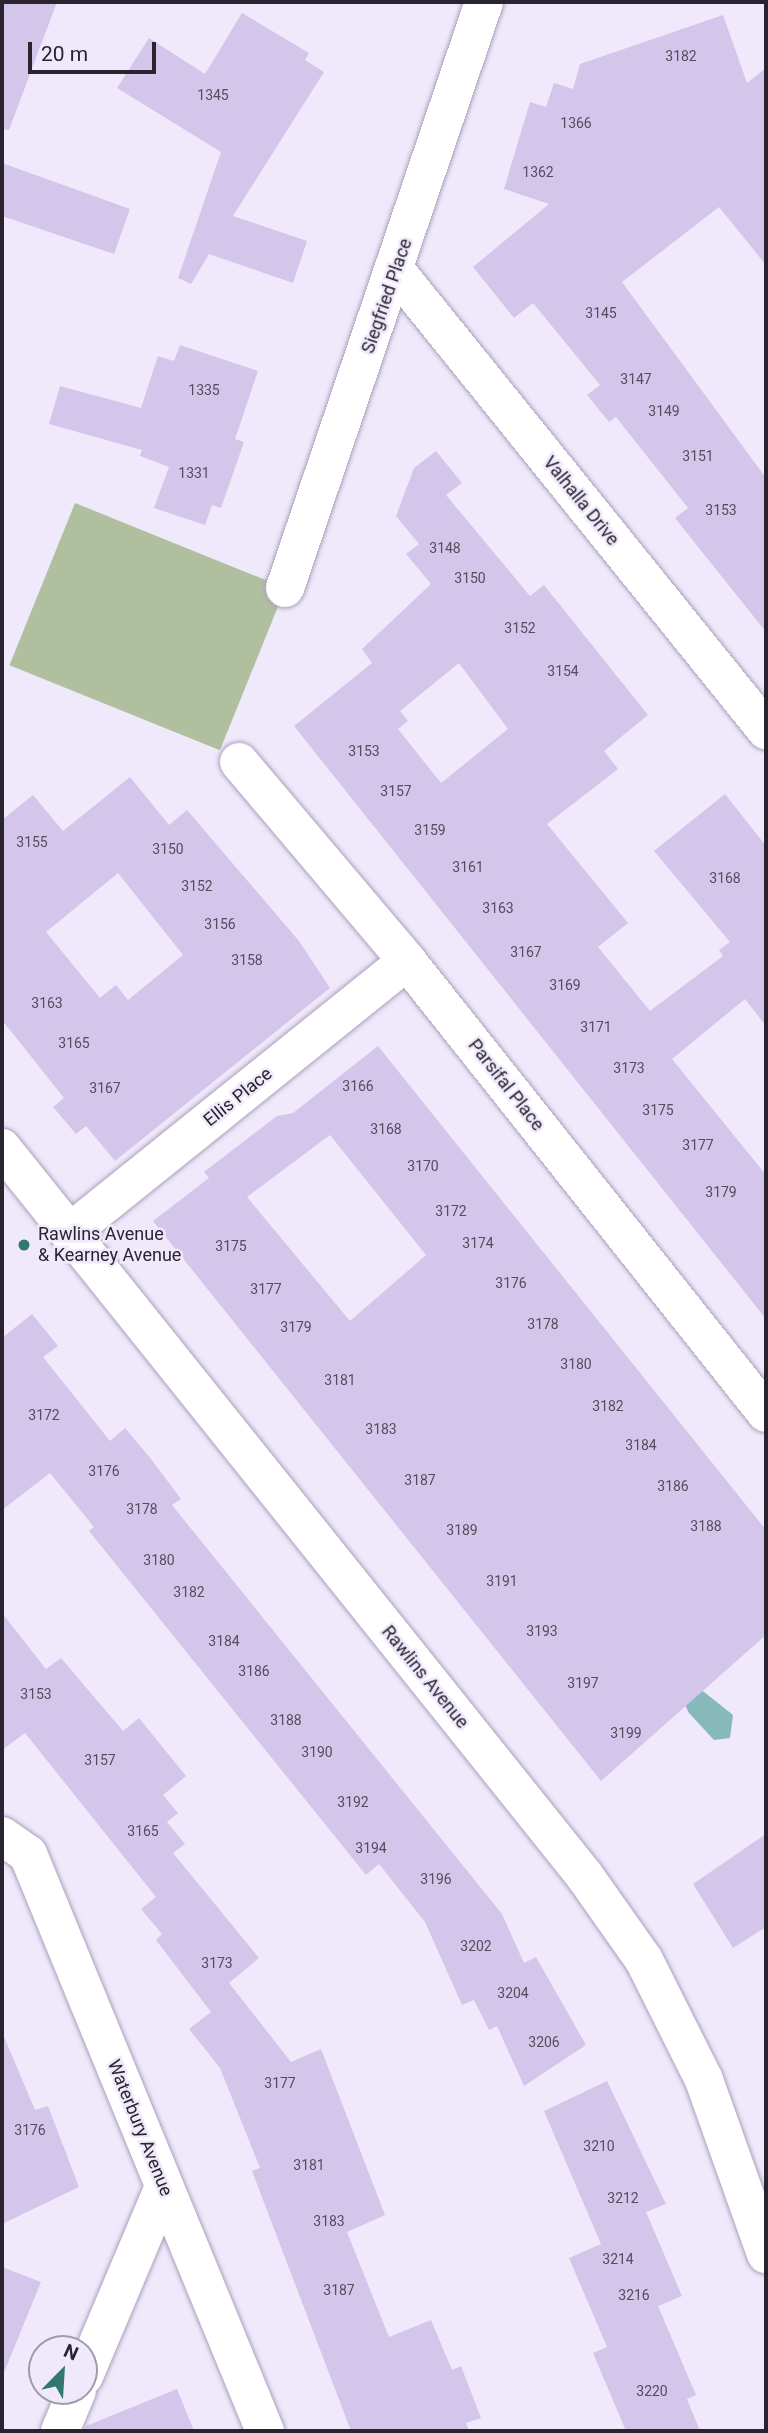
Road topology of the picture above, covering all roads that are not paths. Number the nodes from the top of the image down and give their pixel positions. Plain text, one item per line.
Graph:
1 (484, 2) edge
2 (396, 271) junction
3 (285, 588) dead end
4 (766, 730) edge
5 (239, 762) dead end
6 (407, 961) junction
7 (2, 1148) edge
8 (69, 1234) junction
9 (766, 1413) edge
10 (2, 1836) edge
11 (164, 2188) junction
12 (766, 2254) edge
13 (98, 2342) edge
14 (71, 2405) edge
15 (60, 2431) edge
16 (265, 2431) edge

1 - 2 street, Siegfried Place
2 - 3 street, Siegfried Place
2 - 4 street, Valhalla Drive
5 - 6 street, Parsifal Place
6 - 8 street, Ellis Place
6 - 9 street, Parsifal Place
7 - 8 street, Rawlins Avenue
8 - 12 street, Rawlins Avenue
10 - 11 street, Waterbury Avenue
11 - 13 street
11 - 16 street, Waterbury Avenue
14 - 15 street

